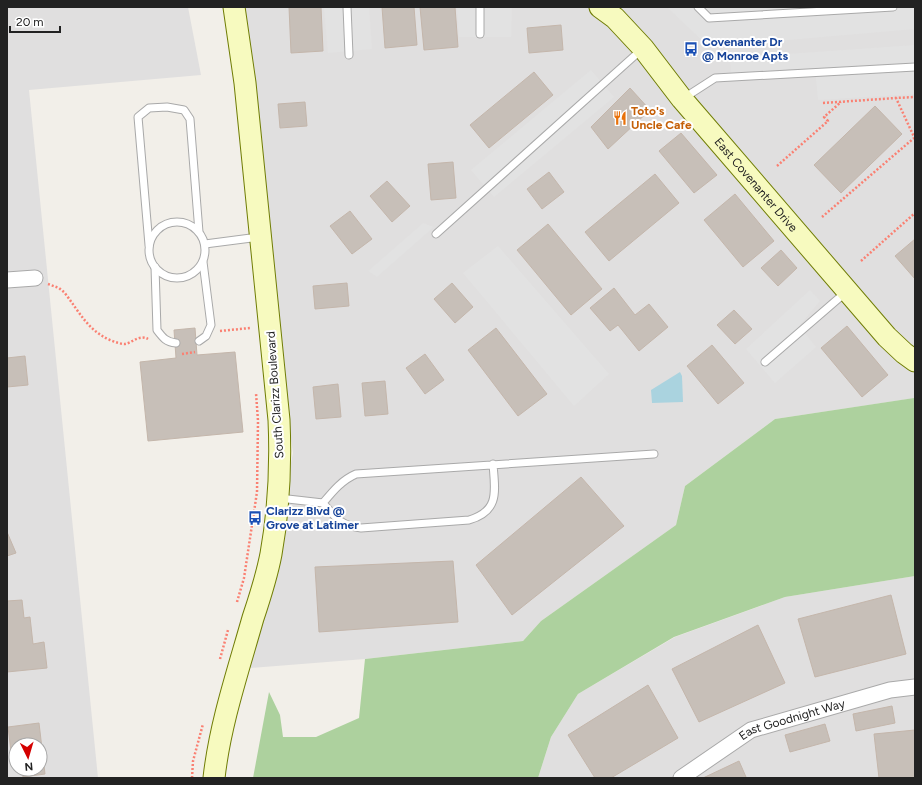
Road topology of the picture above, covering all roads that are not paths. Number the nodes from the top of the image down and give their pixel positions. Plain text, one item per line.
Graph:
1 (234, 7) edge
2 (347, 7) edge
3 (480, 7) edge
4 (600, 7) edge
5 (698, 7) edge
6 (892, 7) edge
7 (480, 34) dead end
8 (643, 48) junction
9 (349, 55) dead end
10 (915, 66) edge
11 (682, 99) junction
12 (199, 232) junction
13 (436, 234) dead end
14 (261, 236) junction
15 (205, 244) junction
16 (149, 245) junction
17 (203, 262) junction
18 (155, 267) junction
19 (35, 278) road end
20 (7, 280) edge
21 (848, 291) junction
22 (199, 341) dead end
23 (176, 343) dead end
24 (909, 354) edge
25 (764, 362) dead end
26 (654, 454) dead end
27 (493, 464) junction
28 (279, 498) junction
29 (323, 503) junction
30 (915, 687) edge
31 (214, 778) edge
32 (681, 778) edge

1 - 14 street, South Clarizz Boulevard
2 - 9 lane
3 - 7 lane
4 - 8 street, East Covenanter Drive
5 - 6 lane
8 - 11 street, East Covenanter Drive
8 - 13 lane
10 - 11 lane
11 - 21 street, East Covenanter Drive
12 - 15 lane
12 - 16 lane
12 - 16 lane
14 - 15 lane
14 - 28 street, South Clarizz Boulevard
15 - 17 lane
16 - 18 lane
17 - 18 lane
17 - 22 lane
18 - 23 lane
19 - 20 street
21 - 24 street, East Covenanter Drive
21 - 25 lane
26 - 27 lane
27 - 29 lane
27 - 29 lane
28 - 29 lane
28 - 31 street, South Clarizz Boulevard
30 - 32 street, East Goodnight Way

